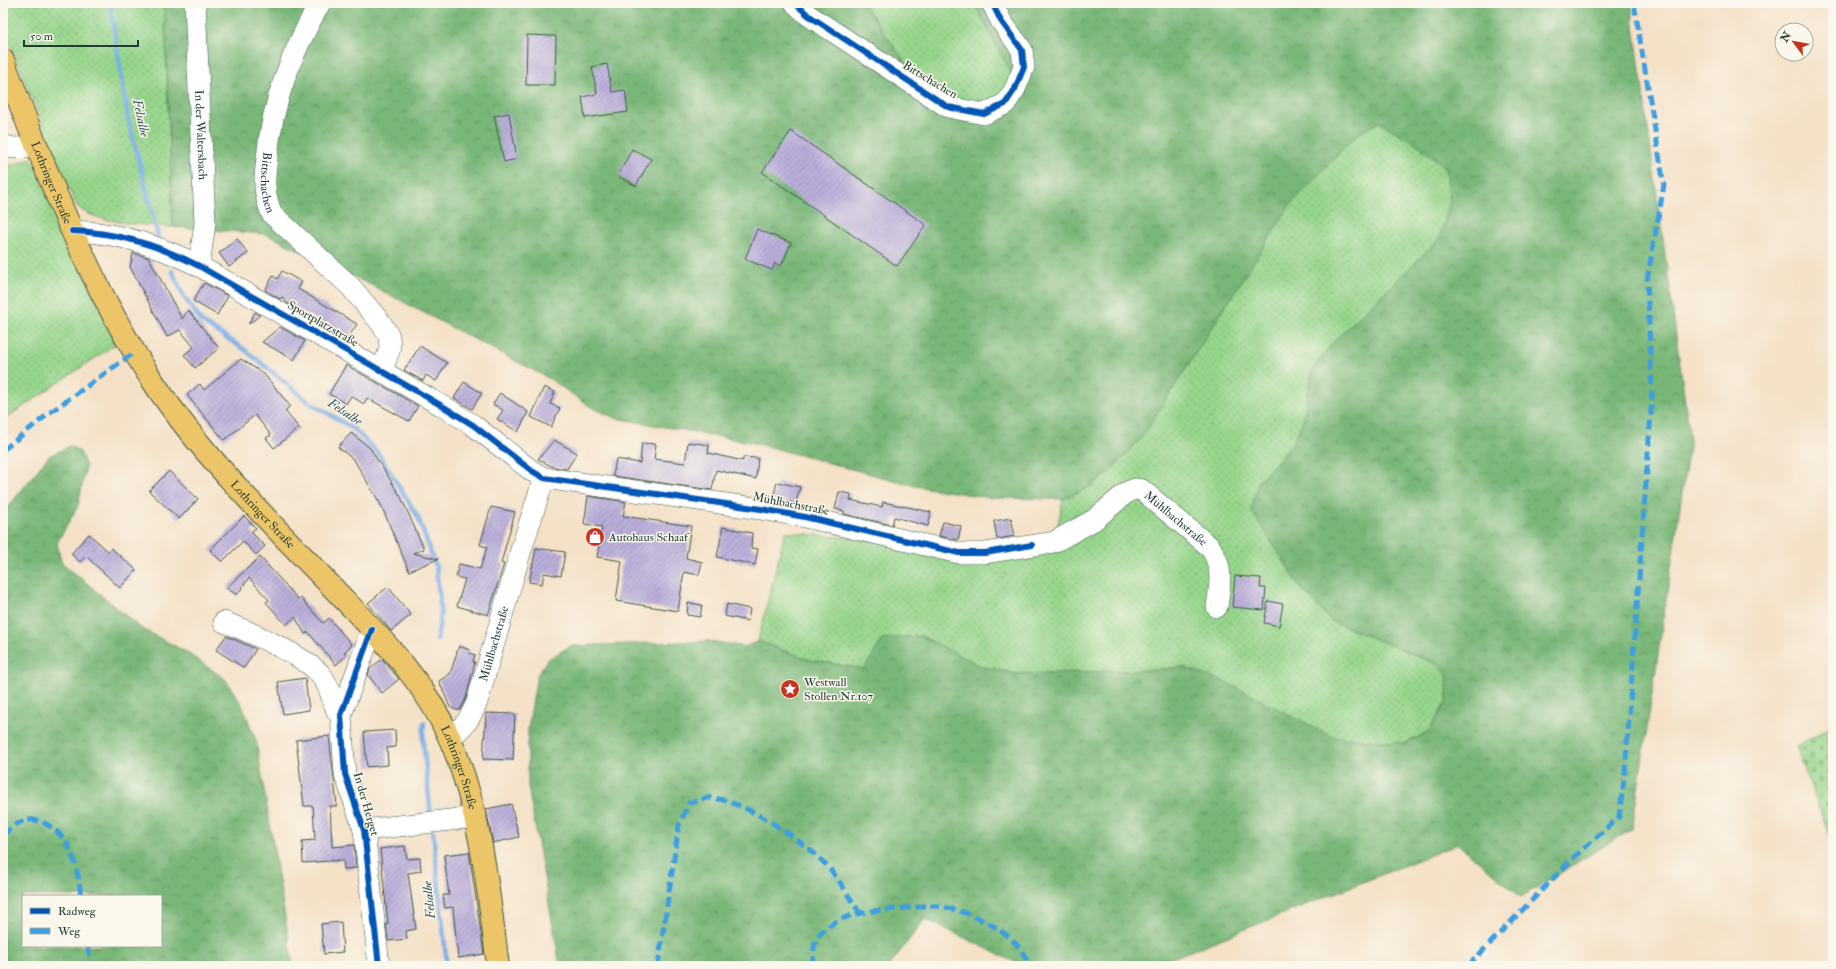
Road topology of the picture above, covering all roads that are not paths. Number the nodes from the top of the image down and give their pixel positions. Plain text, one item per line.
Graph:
1 (195, 3) edge
2 (320, 3) edge
3 (795, 3) edge
4 (992, 3) edge
5 (3, 60) edge
6 (3, 145) edge
7 (37, 147) junction
8 (72, 231) junction
9 (199, 266) junction
10 (382, 371) junction
11 (544, 478) junction
12 (1217, 607) dead end
13 (224, 622) dead end
14 (372, 629) junction
15 (340, 715) junction
16 (449, 738) junction
17 (476, 817) junction
18 (364, 830) junction
19 (379, 966) edge
20 (498, 966) edge

1 - 9 street, In der Waltersbach
2 - 10 street, Bittschachen
3 - 4 street, Bittschachen
5 - 7 main road, Lothringer Straße
6 - 7 street
7 - 8 main road, Lothringer Straße
8 - 9 street, Sportplatzstraße
8 - 14 main road, Lothringer Straße
9 - 10 street, Sportplatzstraße
10 - 11 street, Sportplatzstraße
11 - 12 street, Mühlbachstraße
11 - 16 street, Mühlbachstraße
13 - 15 street, In der Herget
14 - 15 street, In der Herget
14 - 16 main road, Lothringer Straße
15 - 18 street, In der Herget
16 - 17 main road, Lothringer Straße
17 - 18 street, In der Herget
17 - 20 main road, Lothringer Straße
18 - 19 street, In der Herget

